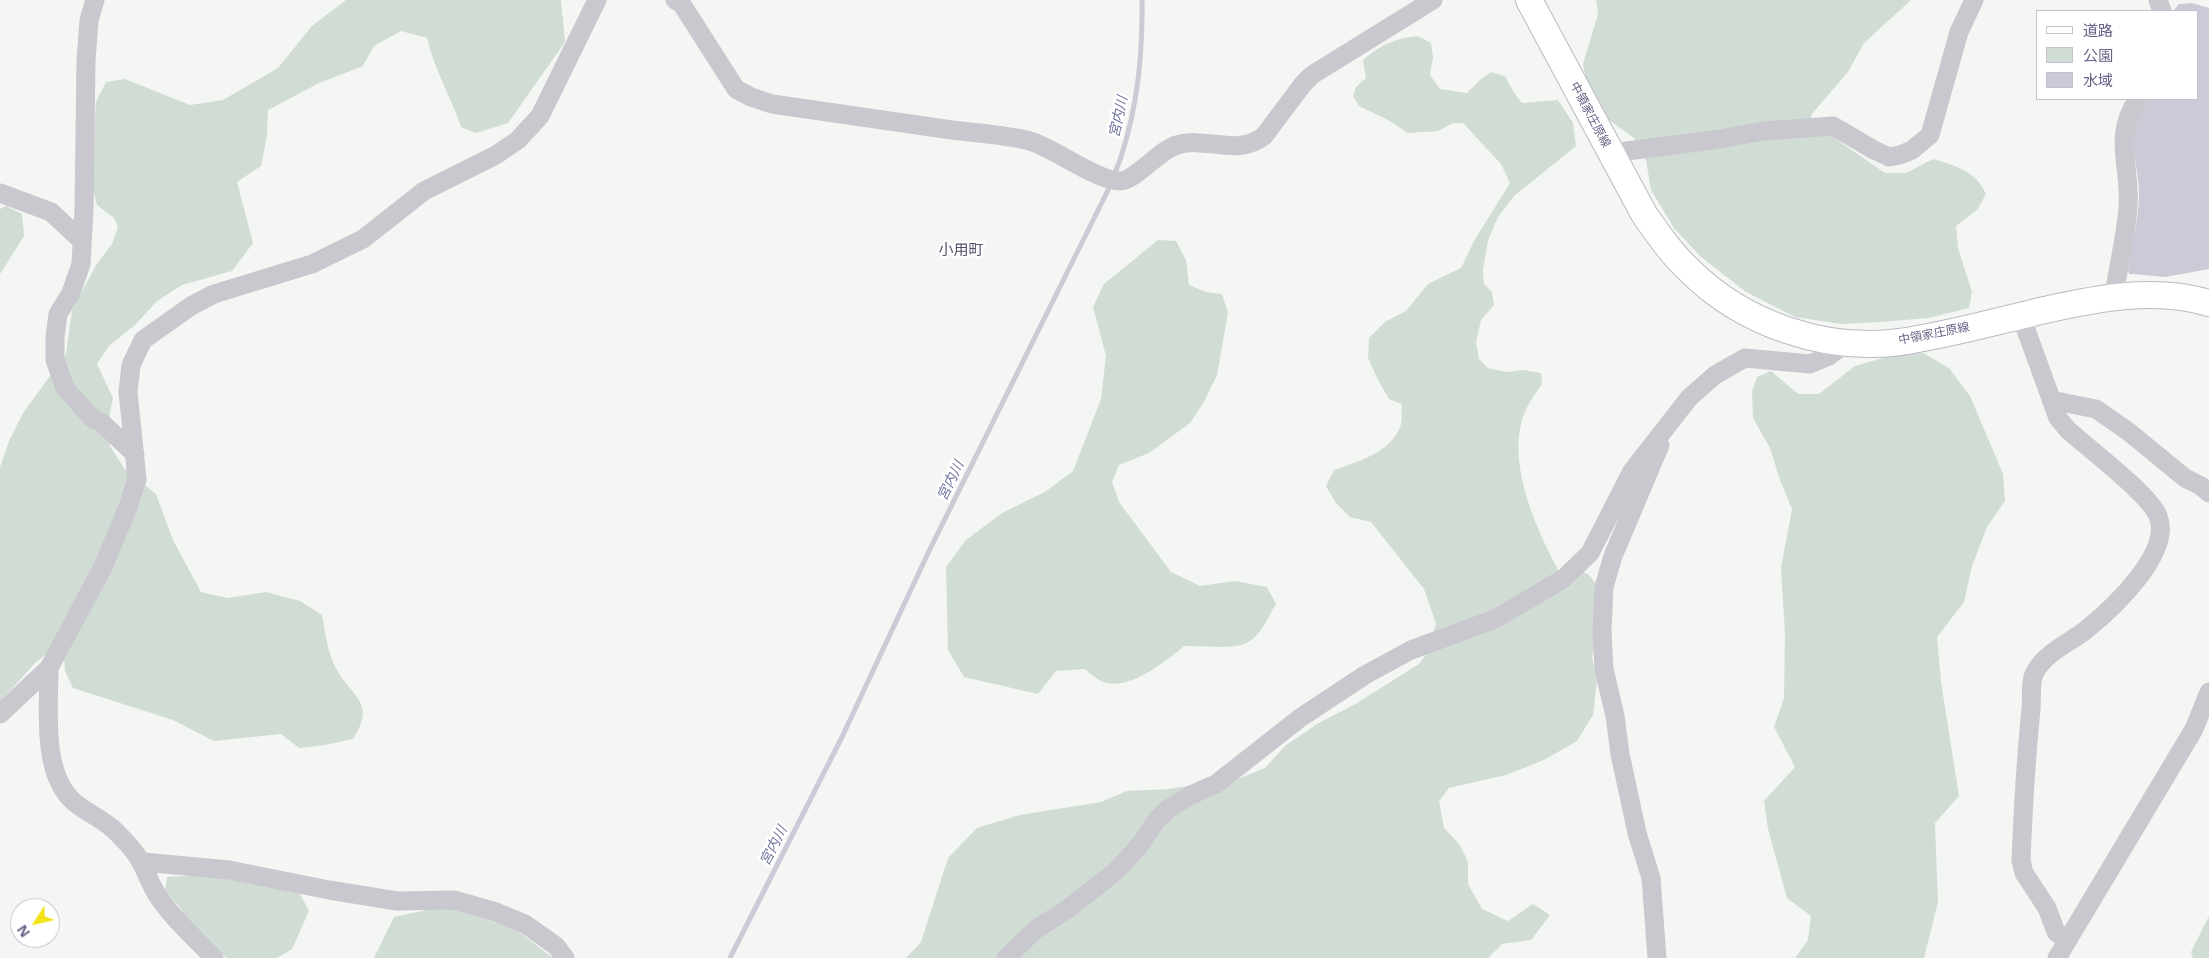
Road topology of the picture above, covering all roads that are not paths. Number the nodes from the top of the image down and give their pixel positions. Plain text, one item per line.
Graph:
1 (95, 0) edge
2 (596, 0) edge
3 (675, 0) edge
4 (1434, 0) edge
5 (1529, 0) edge
6 (1974, 0) edge
7 (2137, 100) edge
8 (1611, 153) junction
9 (0, 192) edge
10 (82, 241) junction
11 (2114, 297) junction
12 (2209, 303) edge
13 (2021, 316) junction
14 (1846, 343) junction
15 (2051, 400) junction
16 (1666, 428) junction
17 (135, 454) junction
18 (2209, 493) edge
19 (50, 668) junction
20 (2209, 692) edge
21 (0, 714) edge
22 (143, 862) junction
23 (2066, 940) junction
24 (214, 958) edge
25 (564, 958) edge
26 (1006, 958) edge
27 (1657, 958) edge
28 (2057, 958) edge

1 - 10 street
2 - 17 street
3 - 4 street
5 - 8 main road, 中領家庄原線
6 - 8 street
7 - 11 street
8 - 14 main road, 中領家庄原線
9 - 10 street
10 - 17 street
11 - 12 main road, 中領家庄原線
11 - 13 main road, 中領家庄原線
13 - 14 main road, 中領家庄原線
13 - 15 street
14 - 16 street
15 - 18 street
15 - 23 street
16 - 26 street
16 - 27 street
17 - 19 street
19 - 21 street
19 - 22 street
20 - 23 street
22 - 24 street
22 - 25 street
23 - 28 street

